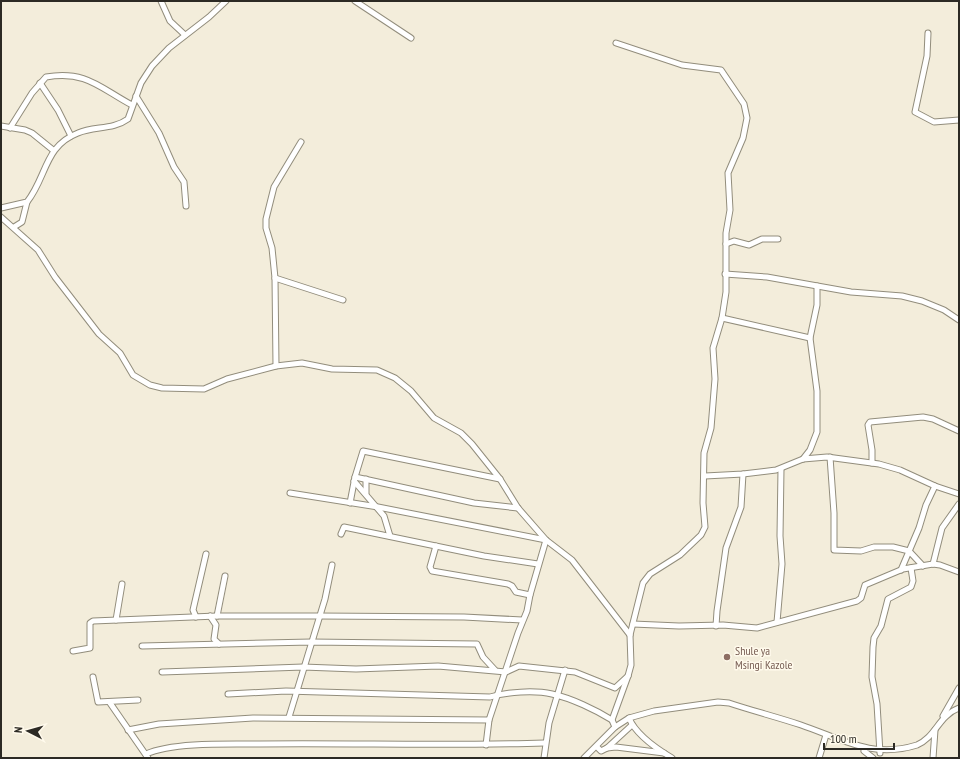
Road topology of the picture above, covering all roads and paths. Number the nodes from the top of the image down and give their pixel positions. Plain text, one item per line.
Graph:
1 (160, 1) edge
2 (226, 1) edge
3 (356, 1) edge
4 (928, 33) dead end
5 (185, 35) junction
6 (411, 38) dead end
7 (616, 43) dead end
8 (40, 83) junction
9 (136, 96) junction
10 (132, 105) junction
11 (959, 120) edge
12 (1, 126) edge
13 (10, 128) junction
14 (70, 136) junction
15 (301, 142) dead end
16 (53, 150) junction
17 (27, 202) junction
18 (186, 206) dead end
19 (1, 208) edge
20 (1, 217) edge
21 (14, 227) junction
22 (778, 240) dead end
23 (726, 244) junction
24 (725, 274) junction
25 (275, 278) junction
26 (817, 286) junction
27 (343, 300) dead end
28 (722, 318) junction
29 (959, 320) edge
30 (810, 338) junction
31 (276, 366) junction
32 (959, 431) edge
33 (830, 457) junction
34 (803, 459) junction
35 (872, 463) junction
36 (781, 469) junction
37 (743, 474) junction
38 (705, 476) junction
39 (354, 479) junction
40 (366, 479) junction
41 (500, 479) junction
42 (935, 486) junction
43 (290, 493) dead end
44 (366, 493) junction
45 (959, 494) edge
46 (350, 503) junction
47 (959, 504) edge
48 (378, 507) junction
49 (518, 508) junction
50 (341, 534) dead end
51 (390, 536) junction
52 (546, 540) junction
53 (436, 546) junction
54 (909, 551) junction
55 (206, 554) dead end
56 (538, 564) junction
57 (933, 564) junction
58 (332, 565) dead end
59 (923, 566) junction
60 (911, 568) junction
61 (901, 570) junction
62 (959, 572) edge
63 (226, 576) dead end
64 (122, 584) dead end
65 (530, 595) junction
66 (210, 616) junction
67 (217, 616) junction
68 (318, 616) junction
69 (196, 617) junction
70 (116, 620) junction
71 (522, 620) junction
72 (777, 622) junction
73 (633, 624) junction
74 (716, 626) junction
75 (630, 635) junction
76 (310, 642) junction
77 (219, 644) junction
78 (142, 646) dead end
79 (74, 651) dead end
80 (303, 667) junction
81 (495, 670) junction
82 (565, 670) junction
83 (162, 672) dead end
84 (506, 672) junction
85 (628, 676) junction
86 (93, 677) dead end
87 (959, 688) edge
88 (295, 692) junction
89 (228, 694) dead end
90 (497, 695) junction
91 (558, 696) junction
92 (138, 700) dead end
93 (110, 703) junction
94 (959, 708) edge
95 (289, 717) junction
96 (629, 718) junction
97 (489, 720) junction
98 (612, 720) junction
99 (941, 720) junction
100 (632, 725) junction
101 (615, 727) junction
102 (128, 730) junction
103 (935, 730) junction
104 (826, 735) junction
105 (544, 743) junction
106 (486, 745) junction
107 (597, 747) junction
108 (607, 748) junction
109 (863, 750) junction
110 (880, 753) junction
111 (664, 754) junction
112 (147, 756) edge
113 (587, 757) edge
114 (544, 758) edge
115 (672, 758) edge
116 (819, 758) edge
117 (873, 758) edge
118 (933, 758) edge

1 - 5 street
2 - 5 street
3 - 6 street
4 - 11 street
5 - 9 street
7 - 23 street
8 - 10 street
8 - 13 street
8 - 14 street
9 - 10 street
9 - 18 street
10 - 14 street
12 - 13 street
13 - 16 street
14 - 16 street
15 - 25 street
16 - 17 street
17 - 19 street
17 - 21 street
20 - 21 street
21 - 31 street
22 - 23 street
23 - 24 street
24 - 26 street
24 - 28 street
25 - 27 street
25 - 31 street
26 - 29 street
26 - 30 street
28 - 30 street
28 - 38 street
30 - 34 street
31 - 41 street
32 - 35 street
33 - 34 street
33 - 35 street
33 - 54 street
34 - 36 street
35 - 42 street
36 - 37 street
36 - 72 street
37 - 38 street
37 - 74 street
38 - 73 street
39 - 40 street
39 - 41 street
39 - 44 street
39 - 46 street
40 - 44 street
40 - 49 street
41 - 49 street
42 - 45 street
42 - 54 street
43 - 46 street
44 - 48 street
46 - 48 street
47 - 57 street
48 - 51 street
48 - 52 street
49 - 52 street
50 - 51 street
51 - 53 street
52 - 56 street
52 - 75 street
53 - 56 street
53 - 65 street
54 - 59 street
54 - 61 street
55 - 69 street
56 - 65 street
57 - 59 street
57 - 62 street
58 - 68 street
59 - 60 street
60 - 61 street
60 - 110 street
61 - 72 street
63 - 67 street
64 - 70 street
65 - 71 street
66 - 67 street
66 - 69 street
66 - 77 street
67 - 68 street
68 - 71 street
68 - 76 street
69 - 70 street
70 - 79 street
71 - 84 street
72 - 74 street
73 - 74 street
73 - 75 street
75 - 85 street
76 - 77 street
76 - 80 street
76 - 81 street
77 - 78 street
80 - 81 street
80 - 83 street
80 - 88 street
81 - 84 street
82 - 84 street
82 - 85 street
82 - 91 street
84 - 90 street
85 - 98 street
86 - 93 street
87 - 99 street
88 - 89 street
88 - 90 street
88 - 95 street
90 - 91 street
90 - 97 street
91 - 98 street
91 - 105 street
92 - 93 street
93 - 102 street
94 - 99 street
95 - 97 street
95 - 102 street
96 - 100 street
96 - 101 street
96 - 104 street
97 - 106 street
98 - 101 street
99 - 103 street
100 - 108 street
100 - 111 street
101 - 107 street
102 - 112 street
103 - 110 street
103 - 118 street
104 - 109 street
104 - 116 street
105 - 106 street
105 - 114 street
106 - 112 street
107 - 108 street
107 - 113 street
108 - 111 street
109 - 110 street
109 - 117 street
111 - 115 street

